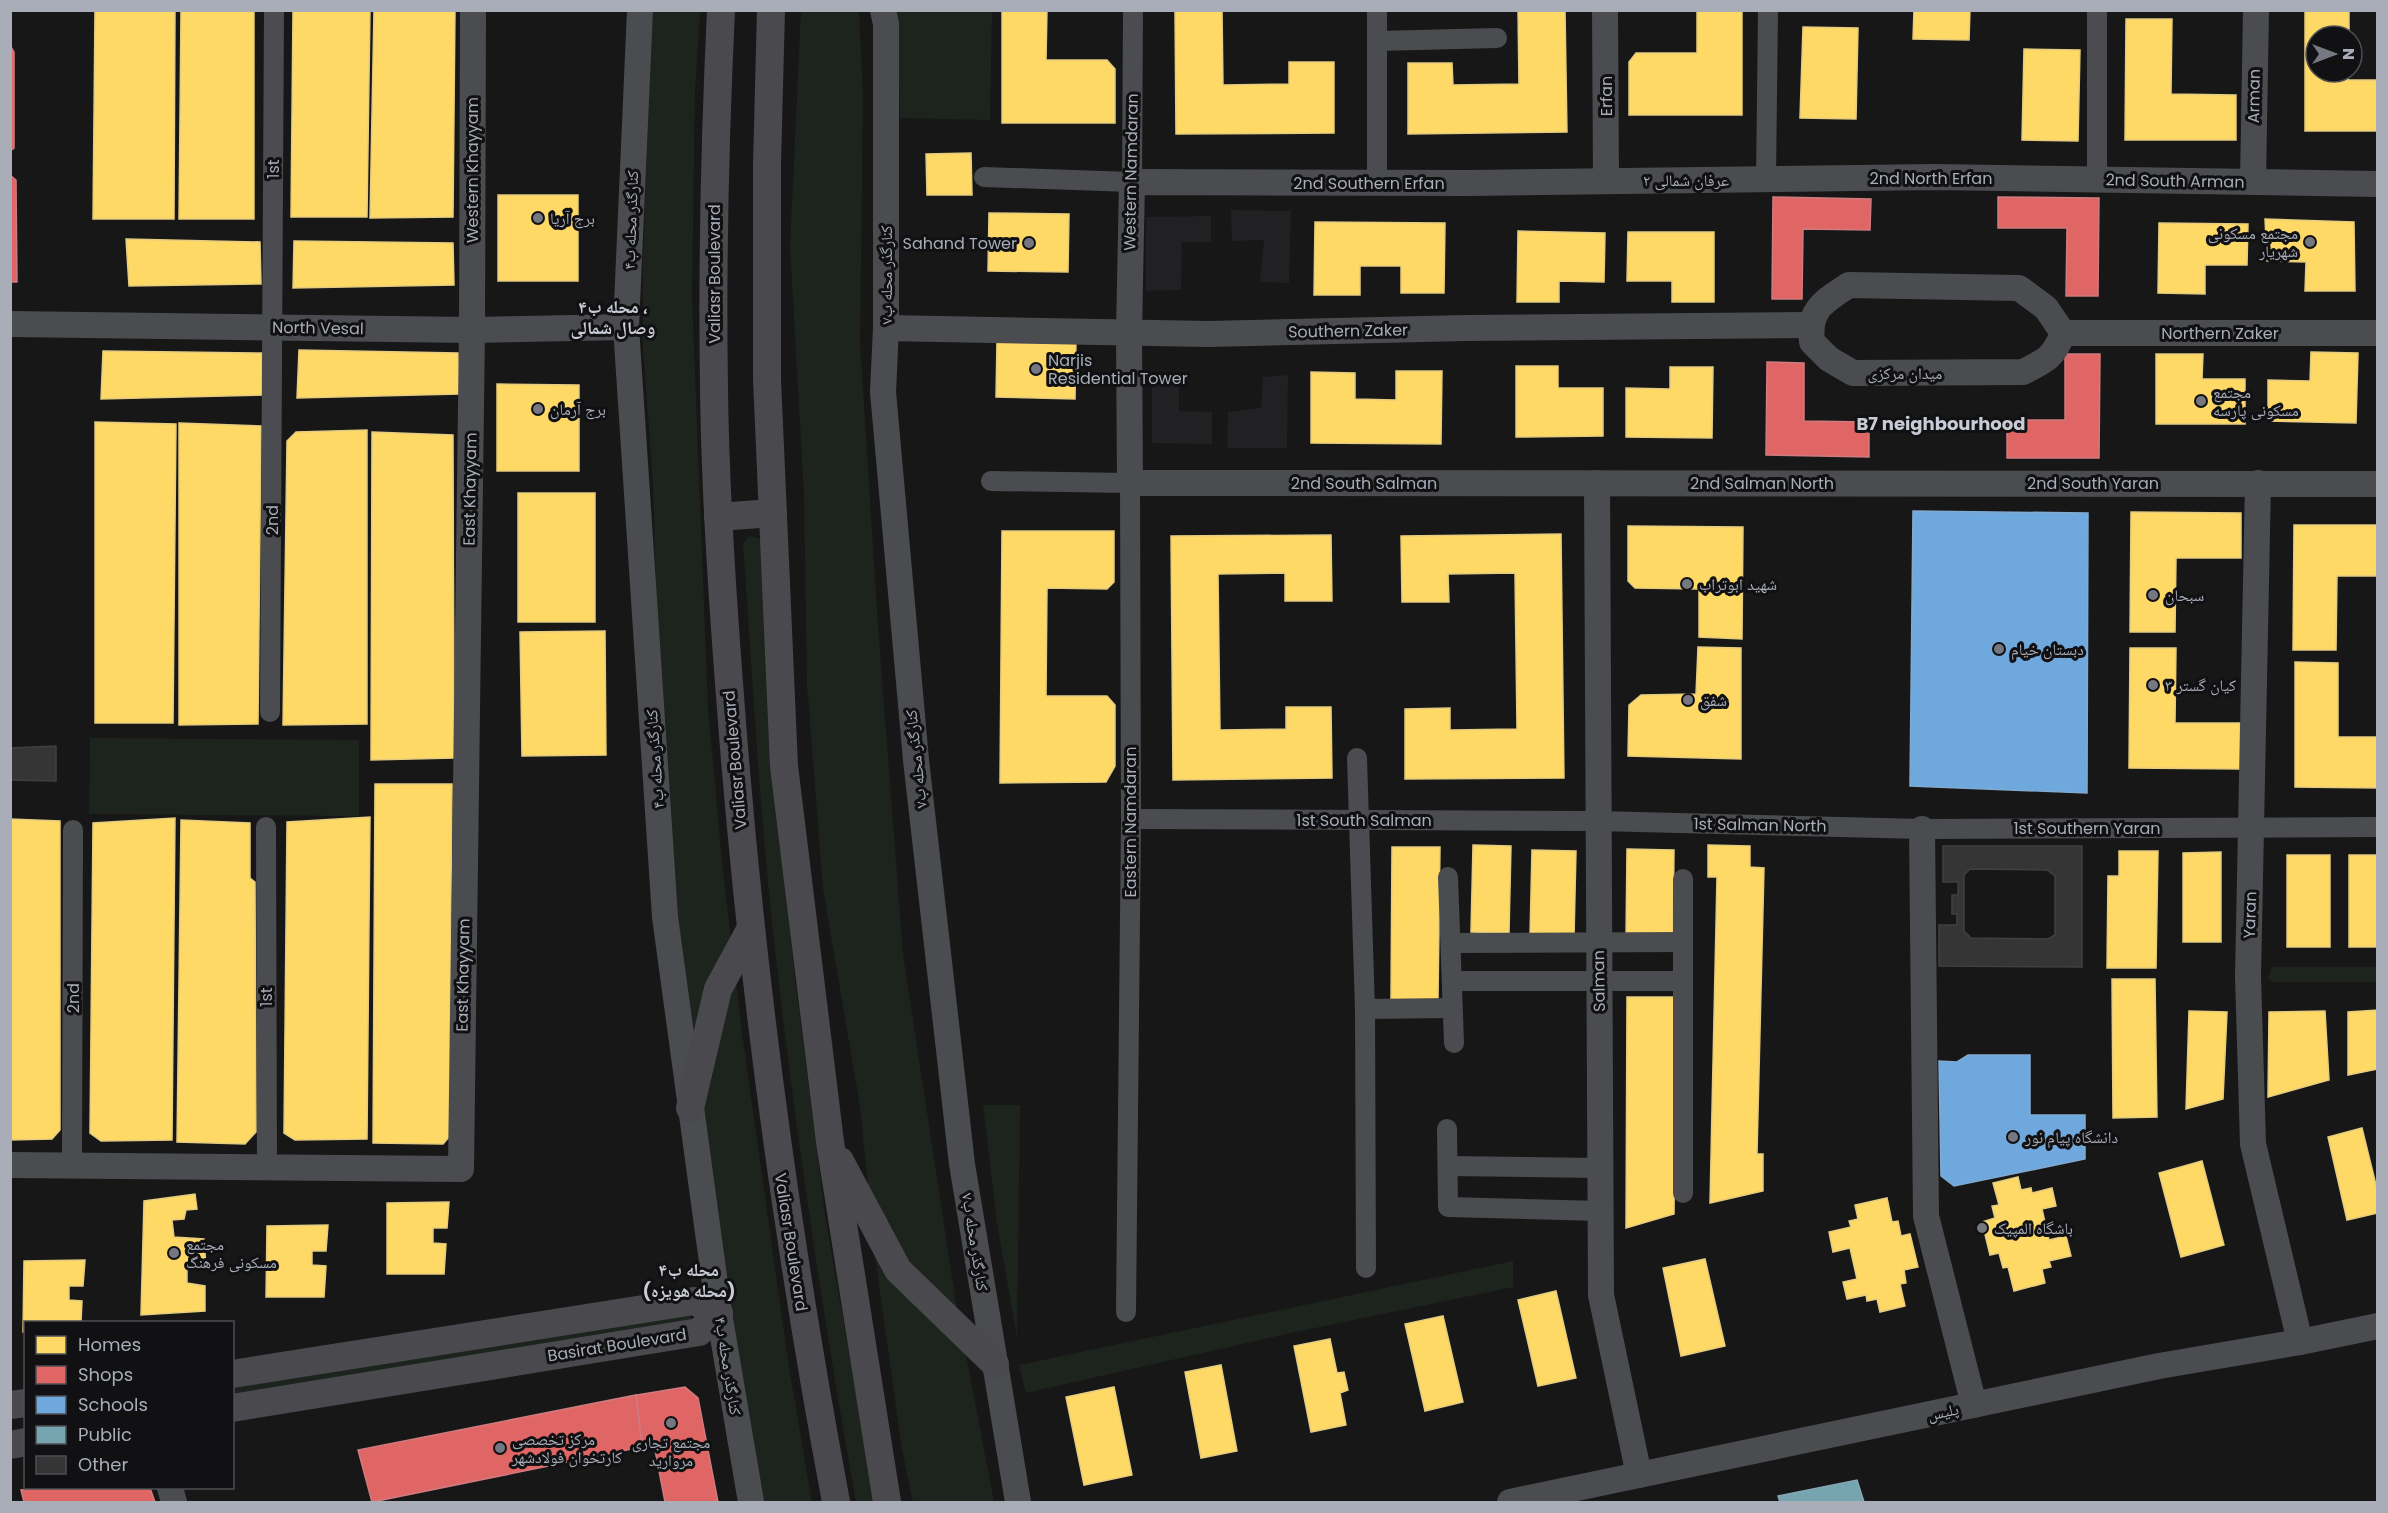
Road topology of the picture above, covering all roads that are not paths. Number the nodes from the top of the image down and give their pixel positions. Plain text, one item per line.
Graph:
1 (274, 10) edge
2 (473, 10) edge
3 (640, 10) edge
4 (721, 10) edge
5 (771, 10) edge
6 (883, 10) edge
7 (1133, 10) edge
8 (1377, 10) edge
9 (1605, 10) edge
10 (1768, 10) edge
11 (2097, 10) edge
12 (2256, 10) edge
13 (1497, 38) dead end
14 (1377, 41) junction
15 (984, 177) dead end
16 (1766, 180) junction
17 (2097, 180) junction
18 (1606, 181) junction
19 (1132, 182) junction
20 (1377, 182) junction
21 (2253, 183) junction
22 (2378, 184) edge
23 (10, 324) edge
24 (1810, 325) junction
25 (273, 327) junction
26 (626, 327) junction
27 (886, 328) junction
28 (472, 330) junction
29 (1129, 333) junction
30 (2063, 333) junction
31 (2378, 333) edge
32 (991, 481) dead end
33 (1130, 483) junction
34 (1597, 483) junction
35 (1928, 483) joint
36 (2258, 483) junction
37 (2378, 484) edge
38 (773, 513) junction
39 (718, 517) junction
40 (270, 712) dead end
41 (1357, 758) dead end
42 (1131, 819) junction
43 (1359, 820) junction
44 (1597, 821) junction
45 (266, 827) dead end
46 (2252, 827) junction
47 (2378, 827) edge
48 (1922, 828) junction
49 (73, 830) dead end
50 (1448, 877) dead end
51 (1683, 879) dead end
52 (750, 930) junction
53 (1683, 942) junction
54 (1451, 943) junction
55 (1598, 943) junction
56 (1599, 980) junction
57 (1453, 981) junction
58 (1683, 981) junction
59 (1452, 1008) junction
60 (1365, 1009) junction
61 (1454, 1043) dead end
62 (690, 1108) junction
63 (1447, 1129) dead end
64 (830, 1142) junction
65 (10, 1165) edge
66 (72, 1166) junction
67 (1448, 1166) junction
68 (267, 1168) junction
69 (1600, 1168) junction
70 (1683, 1193) dead end
71 (1600, 1211) junction
72 (1366, 1268) dead end
73 (1126, 1311) dead end
74 (719, 1313) junction
75 (2378, 1326) edge
76 (2300, 1342) junction
77 (995, 1364) junction
78 (234, 1374) edge
79 (1974, 1405) junction
80 (234, 1408) edge
81 (1639, 1475) junction
82 (751, 1503) edge
83 (836, 1503) edge
84 (887, 1503) edge
85 (1018, 1503) edge
86 (1510, 1503) edge

1 - 25 street, 1st
2 - 28 street, Western Khayyam
3 - 26 street, کنارگذر محله ب۴
4 - 39 main road, Valiasr Boulevard
5 - 38 main road
6 - 27 street, کنارگذر محله ب۷
7 - 19 street, Western Namdaran
8 - 14 street
9 - 18 street, Erfan
10 - 16 street
11 - 17 street
12 - 21 street, Arman
13 - 14 street
14 - 20 street
15 - 19 street
16 - 17 street, 2nd North Erfan
16 - 18 street, عرفان شمالی ۲
17 - 21 street, 2nd South Arman
18 - 20 street, 2nd Southern Erfan
19 - 20 street, 2nd Southern Erfan
19 - 29 street, Western Namdaran
21 - 22 street, 2nd South Arman
23 - 25 street, North Vesal
24 - 29 street, Southern Zaker
24 - 30 street
24 - 30 street, میدان مرکزی
25 - 28 street, North Vesal
25 - 40 street, 2nd
26 - 28 street, North Vesal
26 - 62 street, کنارگذر محله ب۴
27 - 29 street, Southern Zaker
27 - 77 street, کنارگذر محله ب۷
28 - 68 street, East Khayyam
29 - 33 street, Eastern Namdaran
30 - 31 street, Northern Zaker
32 - 33 street
33 - 34 street, 2nd South Salman
33 - 42 street, Eastern Namdaran
34 - 35 street, 2nd Salman North
34 - 44 street, Salman
35 - 36 street, 2nd South Yaran
36 - 37 street, 2nd South Yaran
36 - 46 street, Yaran
38 - 39 main road
38 - 64 main road
39 - 52 main road, Valiasr Boulevard
41 - 43 street
42 - 43 street, 1st South Salman
42 - 73 street, Eastern Namdaran
43 - 44 street, 1st South Salman
43 - 60 street
44 - 48 street, 1st Salman North
44 - 55 street, Salman
45 - 68 street, 1st
46 - 47 street, 1st Southern Yaran
46 - 48 street, 1st Southern Yaran
46 - 76 street, Yaran
48 - 79 street
49 - 66 street, 2nd
50 - 54 street
51 - 53 street
52 - 62 main road
52 - 83 main road, Valiasr Boulevard
53 - 55 street
53 - 58 street
54 - 55 street
54 - 57 street
55 - 56 street, Salman
56 - 57 street
56 - 58 street
56 - 69 street, Salman
57 - 59 street
58 - 70 street
59 - 60 street
59 - 61 street
60 - 72 street
62 - 74 street, کنارگذر محله ب۴
63 - 67 street
64 - 77 main road
64 - 84 main road
65 - 66 street, East Khayyam
66 - 68 street, East Khayyam
67 - 69 street
67 - 71 street
69 - 71 street, Salman
71 - 81 street, Salman
74 - 78 main road, Basirat Boulevard
74 - 80 main road, Basirat Boulevard
74 - 82 street, کنارگذر محله ب۴
75 - 76 street, پلیس
76 - 79 street, پلیس
77 - 85 street, کنارگذر محله ب۷
79 - 81 street, پلیس
81 - 86 street, پلیس

